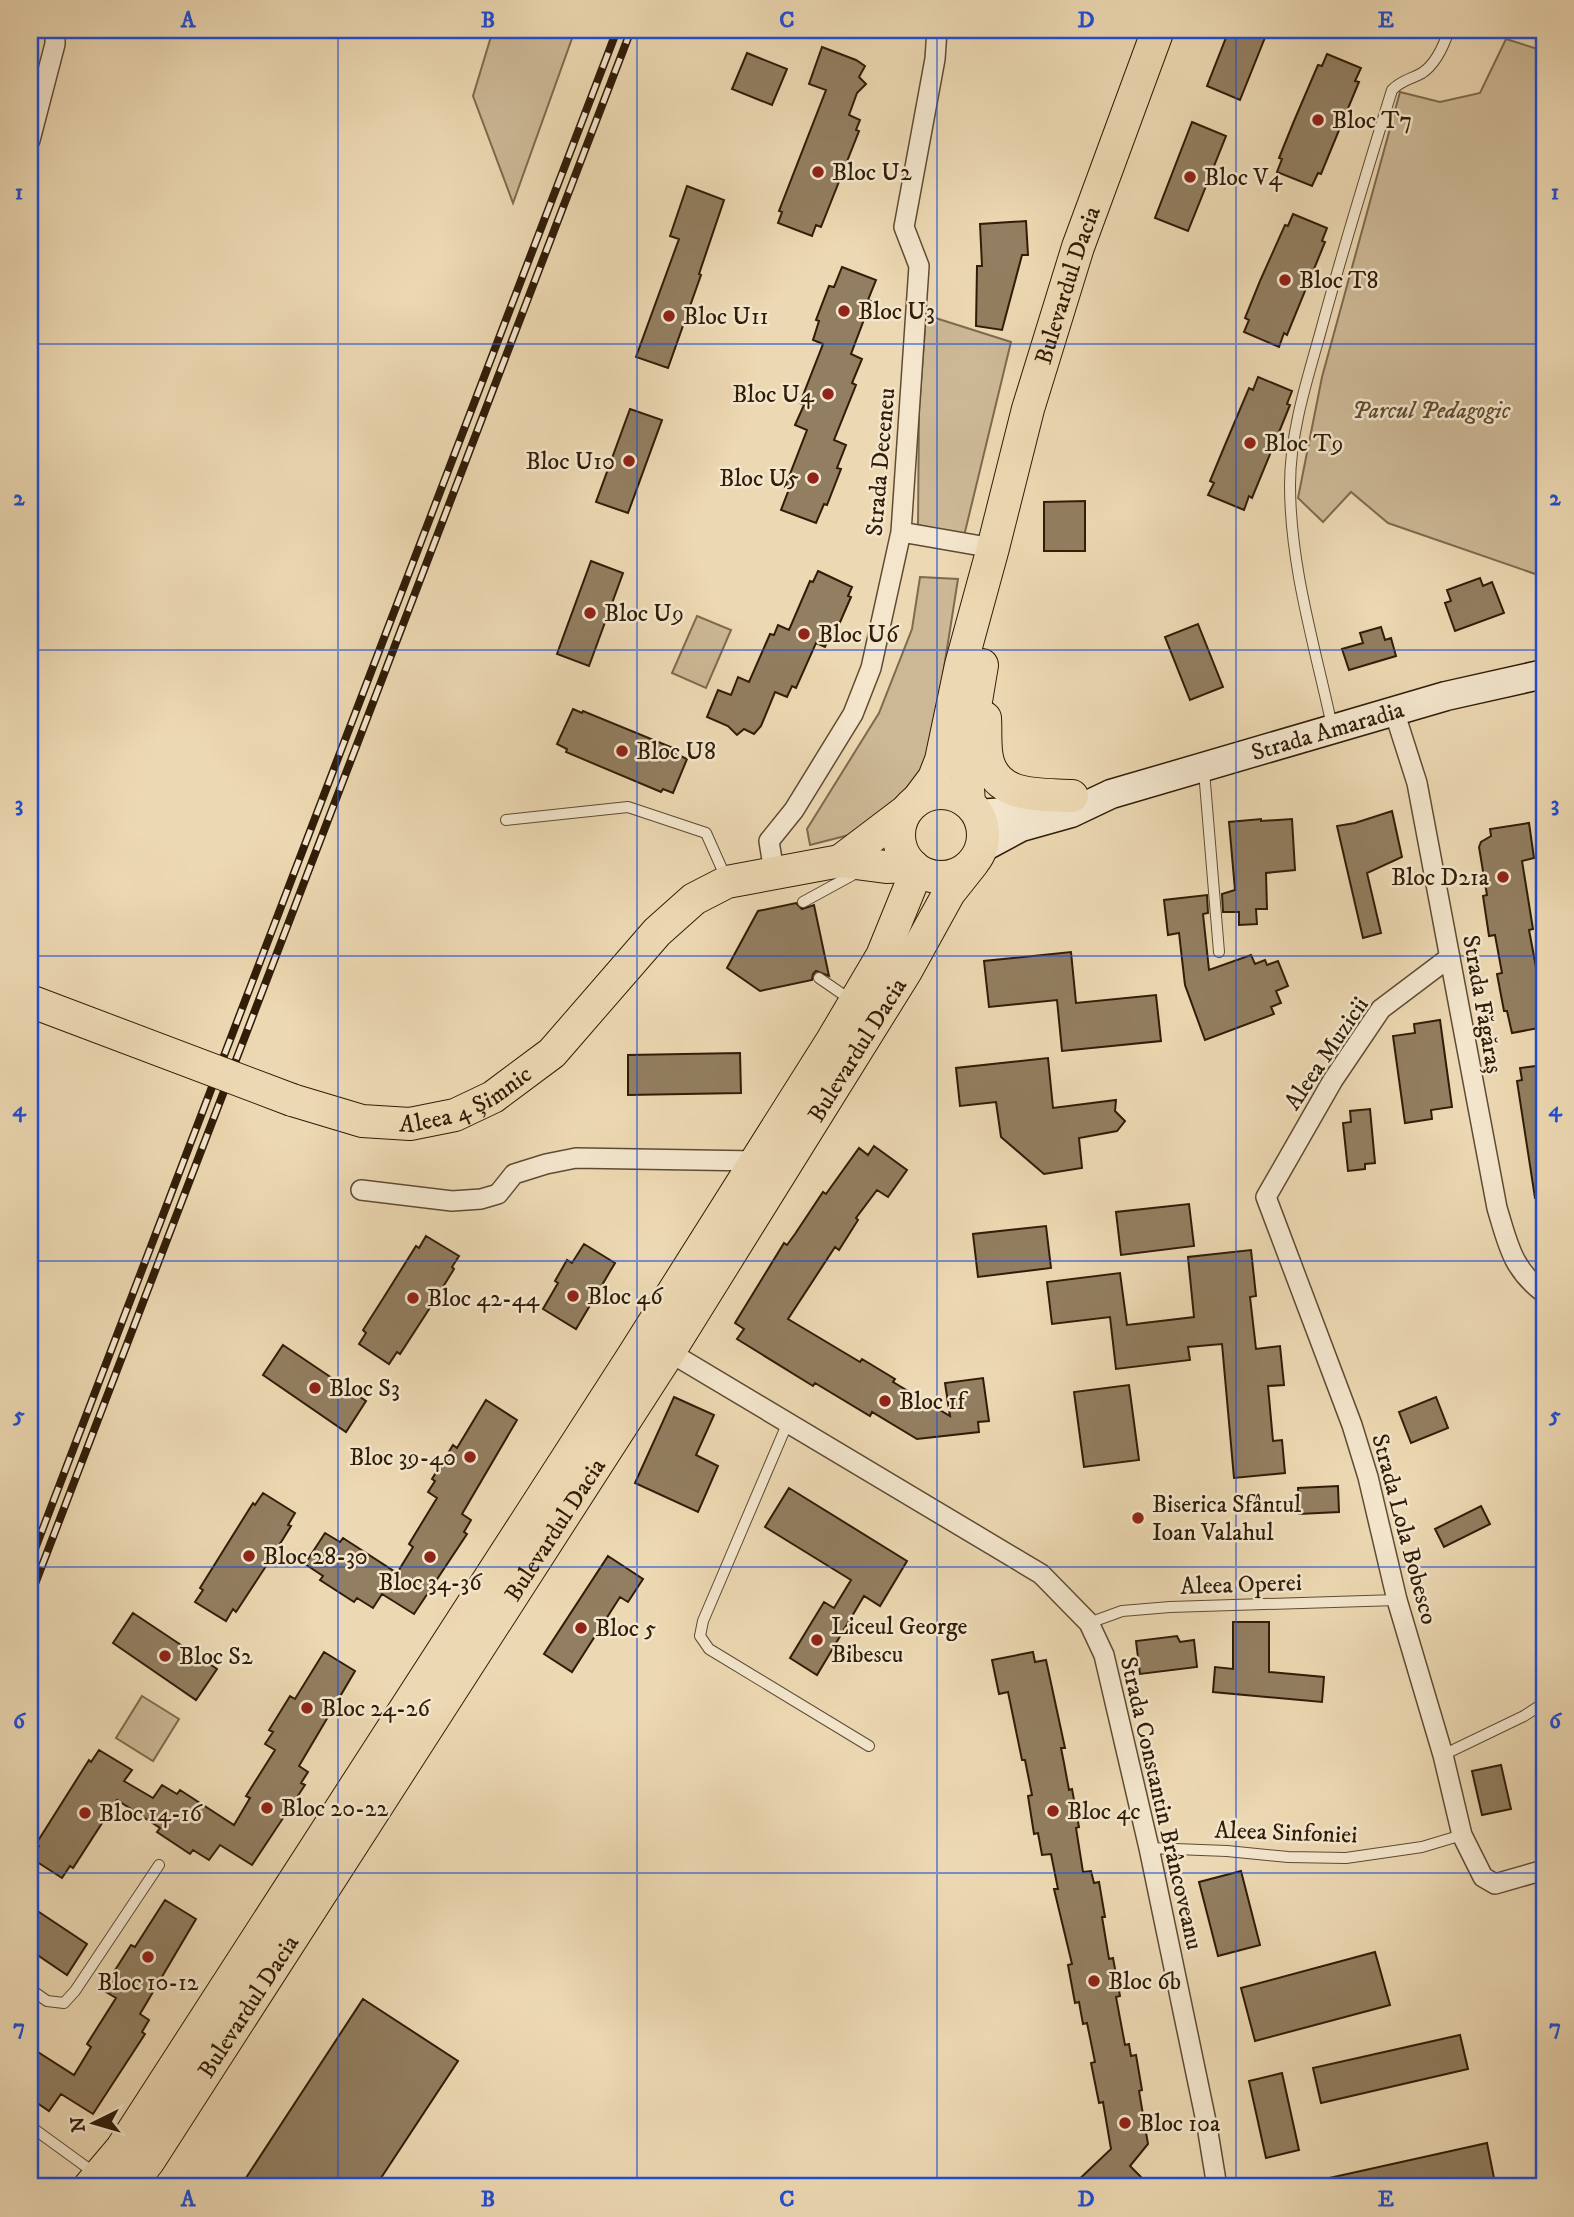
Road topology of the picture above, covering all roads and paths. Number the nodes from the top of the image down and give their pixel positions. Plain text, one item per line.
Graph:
1 (55, 30) edge
2 (937, 30) edge
3 (1158, 30) edge
4 (1449, 30) edge
5 (30, 140) edge
6 (901, 532) junction
7 (993, 548) junction
8 (981, 670) junction
9 (1544, 674) edge
10 (1394, 711) junction
11 (1333, 729) junction
12 (1203, 767) junction
13 (1111, 794) junction
14 (1072, 796) junction
15 (912, 805) junction
16 (973, 808) junction
17 (506, 820) dead end
18 (977, 856) junction
19 (855, 863) junction
20 (915, 868) junction
21 (774, 872) junction
22 (727, 882) junction
23 (803, 902) dead end
24 (1219, 952) dead end
25 (1450, 957) junction
26 (819, 978) dead end
27 (30, 1001) edge
28 (855, 1002) junction
29 (756, 1161) junction
30 (362, 1190) dead end
31 (1266, 1197) joint
32 (1544, 1293) edge
33 (657, 1345) junction
34 (788, 1422) junction
35 (1397, 1600) junction
36 (1089, 1623) junction
37 (1544, 1703) edge
38 (869, 1746) dead end
39 (1443, 1755) junction
40 (1462, 1835) junction
41 (1149, 1848) junction
42 (159, 1865) dead end
43 (1544, 1870) edge
44 (30, 1989) edge
45 (30, 2126) edge
46 (106, 2184) edge
47 (1217, 2187) edge

1 - 5 street
2 - 6 street, Strada Deceneu
3 - 7 main road, Bulevardul Dacia
4 - 11 lane
6 - 7 street
6 - 21 street, Strada Deceneu
7 - 8 main road, Bulevardul Dacia
7 - 15 main road, Bulevardul Dacia
8 - 14 main road
8 - 16 main road, Bulevardul Dacia
9 - 10 main road, Strada Amaradia
10 - 11 main road, Strada Amaradia
10 - 25 street, Strada Făgăraș
11 - 12 main road, Strada Amaradia
12 - 13 main road, Strada Amaradia
12 - 24 lane
13 - 14 main road, Strada Amaradia
13 - 18 main road, Strada Amaradia
14 - 16 main road, Strada Amaradia
15 - 16 main road
15 - 19 main road, Aleea 4 Șimnic
15 - 20 main road, Bulevardul Dacia
16 - 18 main road, Bulevardul Dacia
17 - 22 lane
18 - 20 main road
18 - 33 main road, Bulevardul Dacia
19 - 20 main road, Aleea 4 Șimnic
19 - 21 main road, Aleea 4 Șimnic
19 - 23 lane
20 - 28 main road, Bulevardul Dacia
21 - 22 main road, Aleea 4 Șimnic
22 - 27 main road, Aleea 4 Șimnic, bridge
25 - 31 street, Aleea Muzicii
25 - 32 street, Strada Făgăraș
26 - 28 lane
28 - 29 main road, Bulevardul Dacia
29 - 30 street
29 - 33 main road, Bulevardul Dacia
31 - 35 street, Strada Lola Bobesco
33 - 34 street, Strada Constantin Brâncoveanu
33 - 46 main road, Bulevardul Dacia
34 - 36 street, Strada Constantin Brâncoveanu
34 - 38 lane
35 - 36 lane, Aleea Operei
35 - 39 street, Strada Lola Bobesco
36 - 41 street, Strada Constantin Brâncoveanu
37 - 39 lane
39 - 40 street, Strada Lola Bobesco
40 - 41 lane, Aleea Sinfoniei
40 - 43 street, Strada Lola Bobesco
41 - 47 street, Strada Constantin Brâncoveanu
42 - 44 lane
45 - 46 lane

